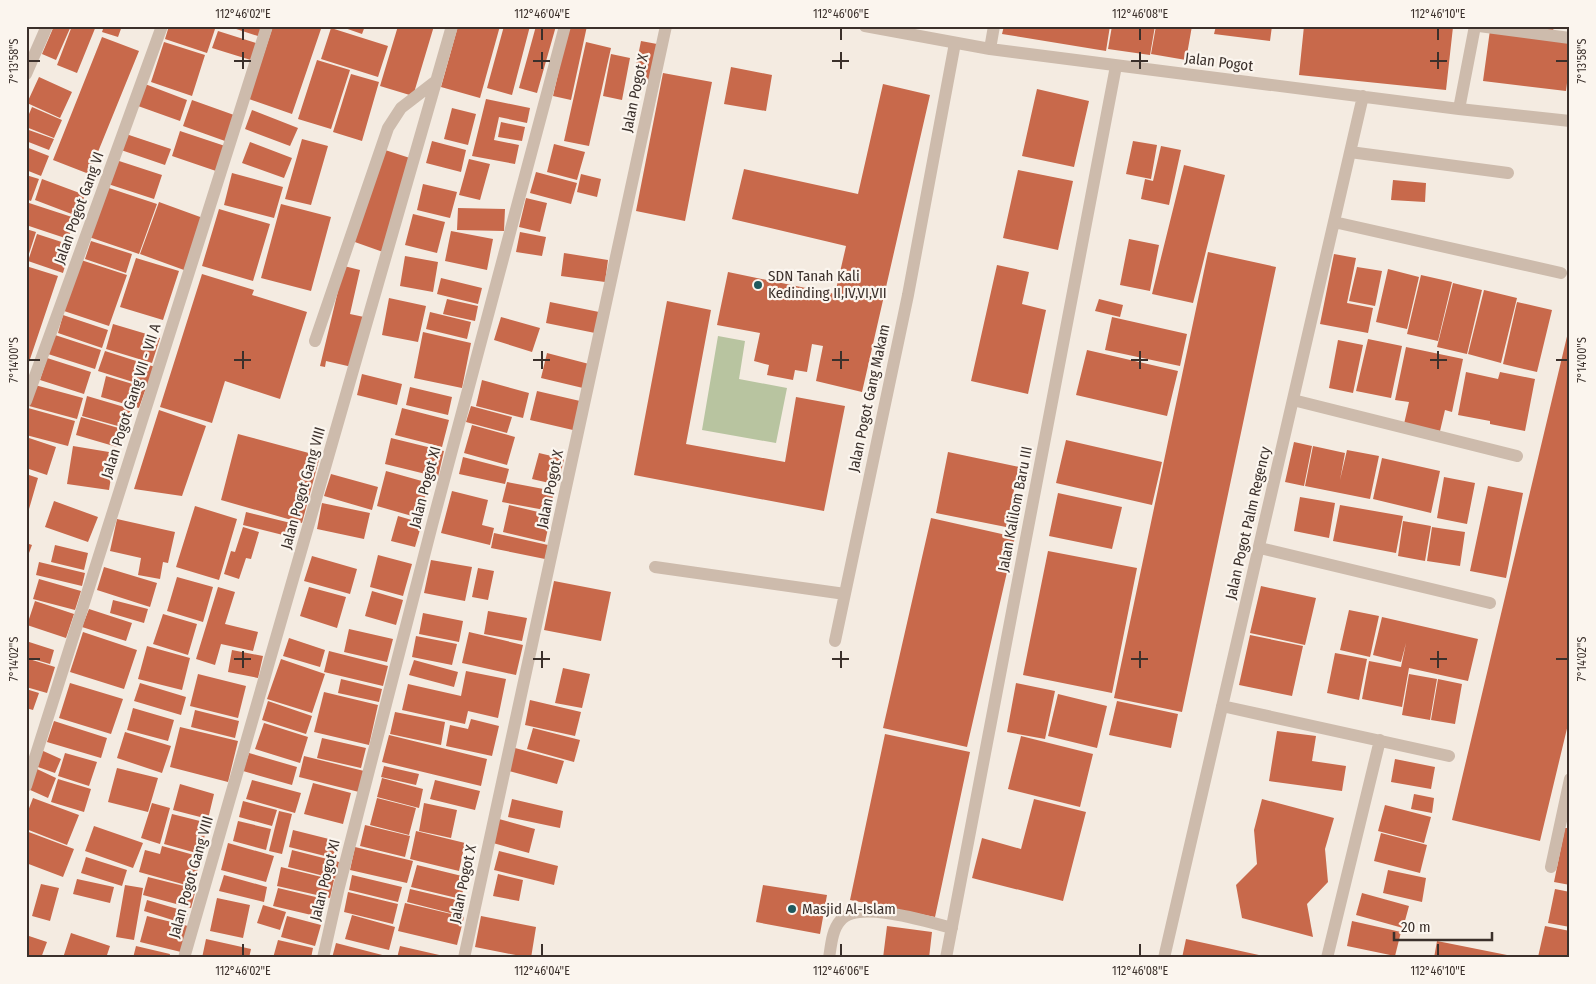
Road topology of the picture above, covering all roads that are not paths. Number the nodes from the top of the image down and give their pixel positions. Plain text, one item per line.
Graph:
1 (47, 26) edge
2 (162, 26) edge
3 (267, 26) edge
4 (452, 26) edge
5 (566, 26) edge
6 (666, 26) edge
7 (865, 26) edge
8 (994, 26) edge
9 (1477, 26) edge
10 (1570, 38) edge
11 (955, 43) junction
12 (990, 49) junction
13 (1116, 66) junction
14 (26, 74) edge
15 (436, 81) junction
16 (1363, 96) junction
17 (1459, 109) junction
18 (1570, 121) edge
19 (1350, 152) junction
20 (1508, 173) dead end
21 (1334, 222) junction
22 (1561, 272) dead end
23 (315, 341) dead end
24 (1293, 400) junction
25 (26, 401) edge
26 (1517, 456) dead end
27 (1260, 548) junction
28 (655, 567) dead end
29 (845, 594) junction
30 (1490, 603) dead end
31 (835, 640) dead end
32 (1222, 706) junction
33 (1380, 740) junction
34 (1450, 756) dead end
35 (1570, 779) edge
36 (26, 786) edge
37 (1551, 867) dead end
38 (952, 928) junction
39 (184, 958) edge
40 (323, 958) edge
41 (464, 958) edge
42 (828, 958) edge
43 (946, 958) edge
44 (1164, 958) edge
45 (1327, 958) edge

1 - 14 street
2 - 25 street, Jalan Pogot Gang VI
3 - 36 street, Jalan Pogot Gang VII - VII A
4 - 15 street, Jalan Pogot Gang VIII
5 - 40 street, Jalan Pogot XI
6 - 41 street, Jalan Pogot X
7 - 11 street, Jalan Pogot
8 - 12 street
9 - 10 street
9 - 17 street
11 - 12 street, Jalan Pogot
11 - 29 street, Jalan Pogot Gang Makam
12 - 13 street, Jalan Pogot
13 - 16 street, Jalan Pogot
13 - 38 street, Jalan Kalilom Baru III
15 - 23 street
15 - 39 street, Jalan Pogot Gang VIII
16 - 17 street, Jalan Pogot
16 - 19 street, Jalan Pogot Palm Regency
17 - 18 street, Jalan Pogot
19 - 20 street
19 - 21 street, Jalan Pogot Palm Regency
21 - 22 street
21 - 24 street, Jalan Pogot Palm Regency
24 - 26 street
24 - 27 street, Jalan Pogot Palm Regency
27 - 30 street
27 - 32 street, Jalan Pogot Palm Regency
28 - 29 street
29 - 31 street, Jalan Pogot Gang Makam
32 - 33 street
32 - 44 street, Jalan Pogot Palm Regency
33 - 34 street
33 - 45 street
35 - 37 street
38 - 42 street
38 - 43 street, Jalan Kalilom Baru III

